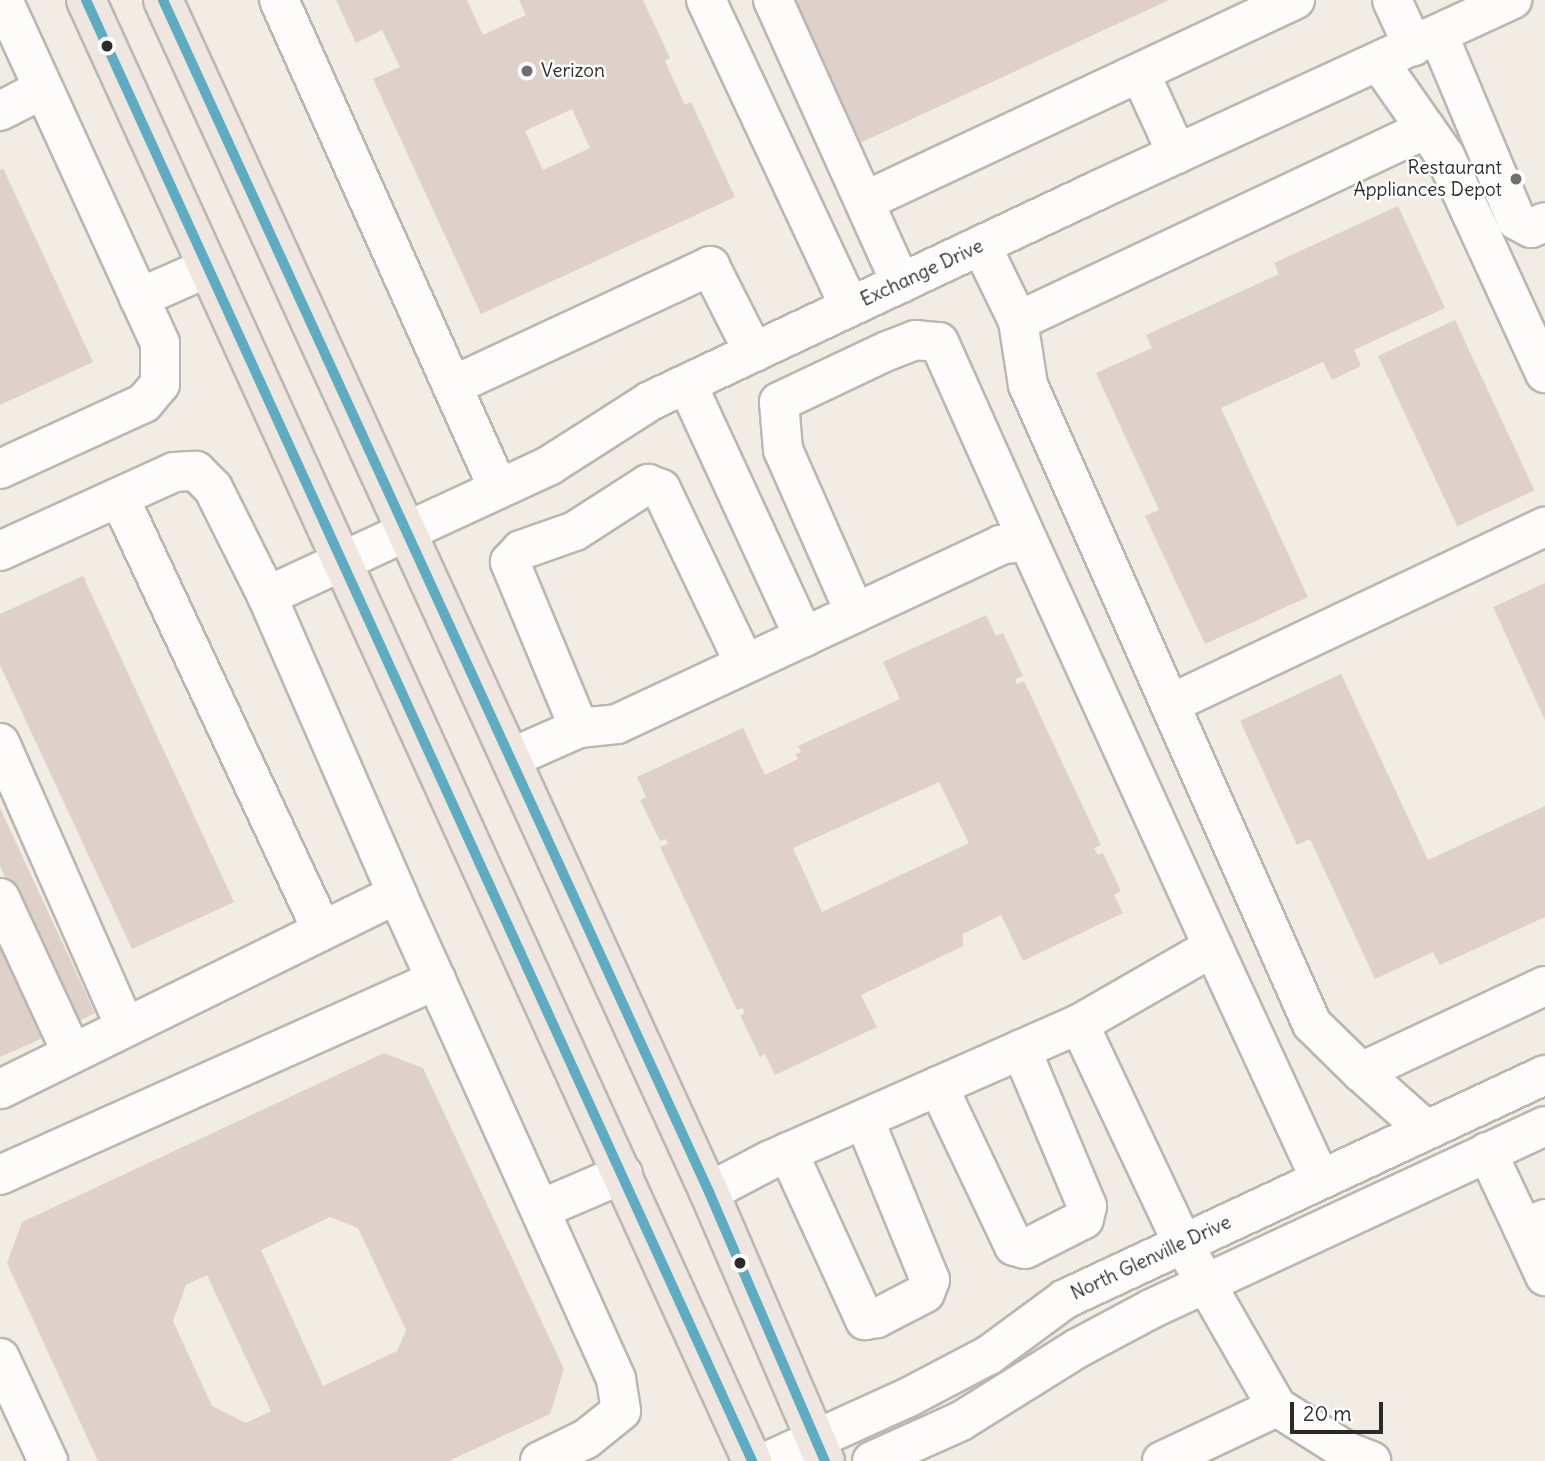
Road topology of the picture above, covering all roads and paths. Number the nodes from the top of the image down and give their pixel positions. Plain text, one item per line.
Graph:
1 (2, 0) edge
2 (86, 0) edge
3 (163, 0) edge
4 (279, 0) edge
5 (706, 0) edge
6 (773, 0) edge
7 (1295, 0) edge
8 (1392, 0) edge
9 (1492, 4) edge
10 (1425, 40) junction
11 (1379, 62) junction
12 (1139, 73) junction
13 (43, 89) junction
14 (0, 111) edge
15 (1426, 129) junction
16 (1177, 154) junction
17 (865, 201) junction
18 (1545, 222) edge
19 (981, 245) junction
20 (207, 268) junction
21 (901, 283) junction
22 (139, 298) junction
23 (850, 307) junction
24 (1018, 321) junction
25 (754, 353) junction
26 (1545, 373) edge
27 (687, 384) junction
28 (452, 386) junction
29 (0, 470) edge
30 (498, 488) junction
31 (119, 497) junction
32 (1545, 527) edge
33 (407, 529) junction
34 (1028, 541) junction
35 (0, 551) edge
36 (341, 562) junction
37 (267, 596) junction
38 (855, 613) junction
39 (804, 636) junction
40 (745, 664) junction
41 (1170, 705) junction
42 (579, 728) junction
43 (0, 743) edge
44 (511, 758) junction
45 (397, 894) junction
46 (0, 898) edge
47 (322, 930) junction
48 (1213, 947) junction
49 (436, 981) junction
50 (1545, 986) edge
51 (1079, 1024) junction
52 (125, 1027) junction
53 (1021, 1049) junction
54 (72, 1053) junction
55 (1361, 1072) junction
56 (1545, 1075) edge
57 (938, 1086) junction
58 (0, 1089) edge
59 (864, 1119) junction
60 (1545, 1126) edge
61 (1426, 1130) junction
62 (788, 1152) junction
63 (1487, 1152) junction
64 (623, 1174) junction
65 (0, 1175) edge
66 (1320, 1179) junction
67 (709, 1192) junction
68 (541, 1209) junction
69 (1534, 1224) edge
70 (1182, 1242) junction
71 (1545, 1276) edge
72 (1205, 1286) junction
73 (0, 1358) edge
74 (1277, 1407) junction
75 (821, 1449) edge
76 (48, 1461) edge
77 (540, 1461) edge
78 (752, 1461) edge
79 (768, 1461) edge
80 (872, 1461) edge
81 (1162, 1461) edge
82 (1371, 1461) edge

1 - 13 street
2 - 20 main road
3 - 33 main road
4 - 28 street
5 - 23 street
6 - 17 street
7 - 12 street
8 - 10 street
9 - 10 street, Exchange Drive
10 - 11 street, Exchange Drive
10 - 18 street
11 - 15 street
11 - 16 street, Exchange Drive
12 - 16 street
12 - 17 street
13 - 14 street
13 - 22 street
15 - 24 street
15 - 26 street
16 - 19 street, Exchange Drive
17 - 21 street
19 - 21 street, Exchange Drive
19 - 24 street
20 - 22 street
20 - 36 main road
21 - 23 street, Exchange Drive
22 - 29 street
23 - 25 street, Exchange Drive
24 - 41 street
25 - 27 street, Exchange Drive
25 - 28 street
27 - 30 street, Exchange Drive
27 - 39 street
28 - 30 street
30 - 33 street, Exchange Drive
31 - 35 street
31 - 37 street
31 - 47 street
32 - 41 street
33 - 36 street, Exchange Drive
33 - 44 main road
34 - 38 street
34 - 38 street
34 - 48 street
36 - 37 street, Exchange Drive
36 - 64 main road
37 - 45 street
38 - 39 street
39 - 40 street
40 - 42 street
40 - 42 street
41 - 55 street
42 - 44 street
43 - 52 street
44 - 67 main road
45 - 47 street
45 - 49 street
46 - 54 street
47 - 52 street
48 - 51 street
48 - 66 street
49 - 65 street
49 - 68 street
50 - 55 street
51 - 53 street
51 - 70 street
52 - 54 street
53 - 57 street
53 - 57 street
54 - 58 street
55 - 61 street
56 - 61 street, North Glenville Drive
57 - 59 street
59 - 62 street
59 - 62 street
60 - 63 street
61 - 66 street, North Glenville Drive
62 - 67 street
63 - 69 street
63 - 72 street
64 - 68 street
64 - 78 main road
66 - 70 street, North Glenville Drive
67 - 75 main road
68 - 77 street
69 - 71 street
70 - 72 street
70 - 75 street, North Glenville Drive
72 - 74 street
72 - 80 street
73 - 76 street
74 - 81 street
74 - 82 street
75 - 79 street, North Glenville Drive

